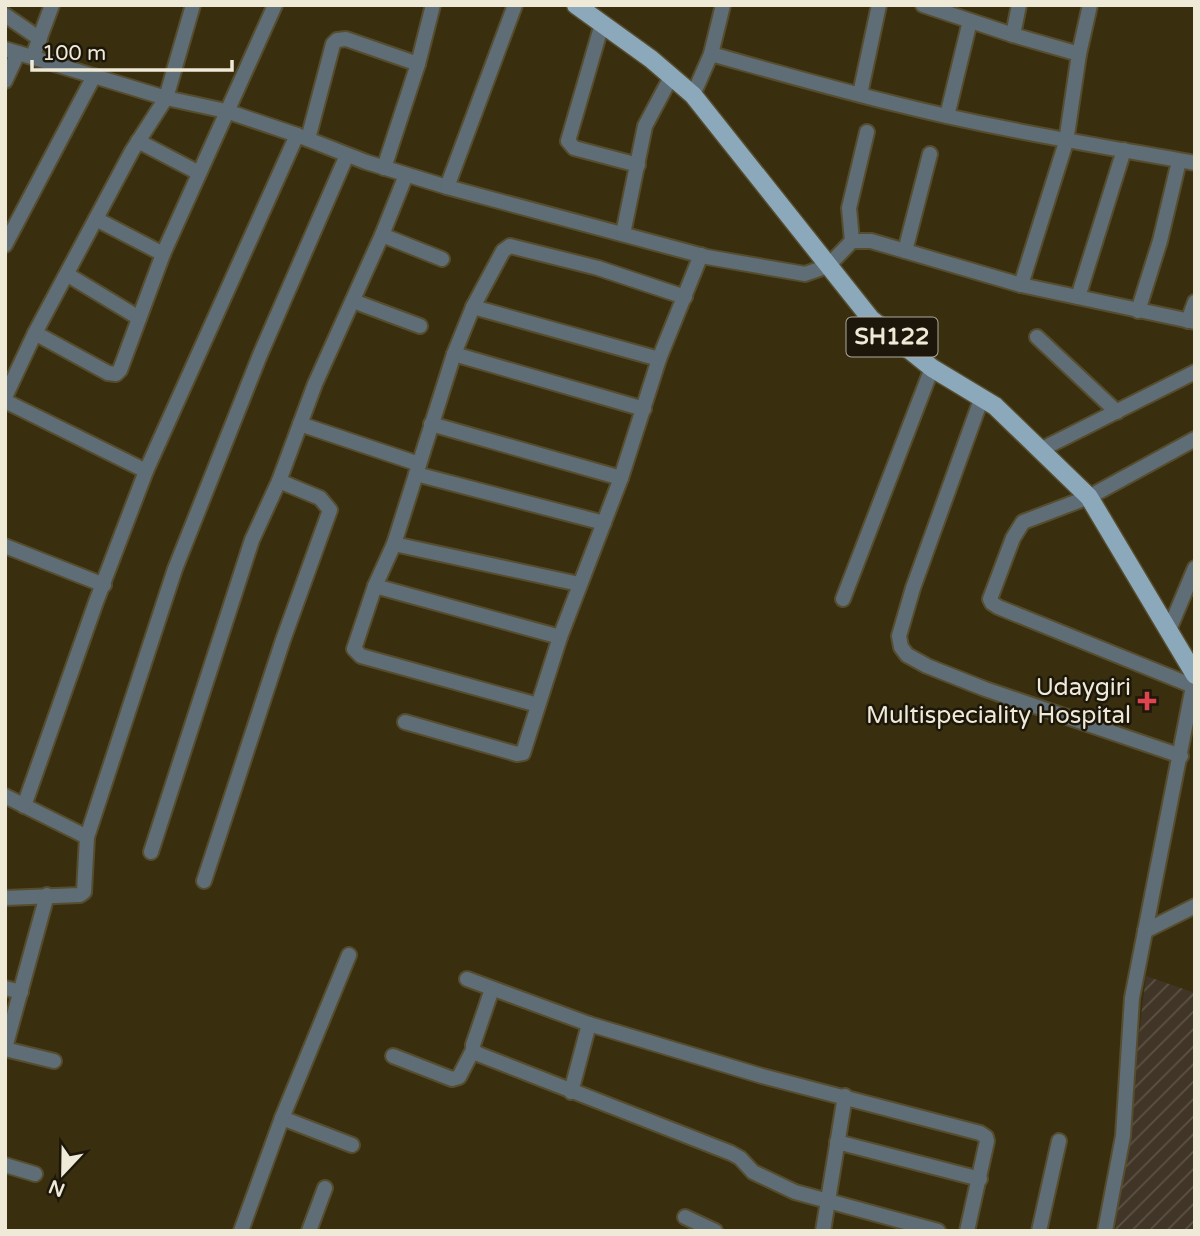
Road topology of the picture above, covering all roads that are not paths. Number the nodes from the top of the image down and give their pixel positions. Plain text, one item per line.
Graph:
1 (52, 5) edge
2 (193, 5) edge
3 (275, 5) edge
4 (433, 5) edge
5 (515, 5) edge
6 (576, 5) edge
7 (723, 5) edge
8 (879, 5) edge
9 (923, 5) edge
10 (1019, 5) edge
11 (1090, 5) edge
12 (950, 10) edge
13 (5, 15) edge
14 (970, 21) junction
15 (602, 24) junction
16 (1013, 35) junction
17 (40, 39) junction
18 (19, 52) edge
19 (711, 54) junction
20 (1079, 54) junction
21 (418, 64) junction
22 (94, 76) junction
23 (671, 77) junction
24 (5, 81) edge
25 (860, 94) junction
26 (693, 95) junction
27 (166, 98) junction
28 (226, 111) junction
29 (947, 116) junction
30 (867, 132) dead end
31 (303, 137) junction
32 (138, 141) junction
33 (1066, 142) junction
34 (1124, 150) junction
35 (930, 154) dead end
36 (347, 155) junction
37 (1179, 161) junction
38 (1195, 163) edge
39 (638, 165) junction
40 (384, 168) junction
41 (199, 173) junction
42 (406, 175) junction
43 (447, 187) junction
44 (96, 219) junction
45 (623, 234) junction
46 (383, 235) junction
47 (852, 242) junction
48 (5, 245) edge
49 (905, 251) junction
50 (163, 254) junction
51 (701, 255) junction
52 (442, 259) dead end
53 (828, 266) junction
54 (68, 275) junction
55 (1021, 285) junction
56 (1078, 297) junction
57 (685, 298) junction
58 (353, 301) junction
59 (1195, 302) edge
60 (473, 307) junction
61 (1138, 311) junction
62 (139, 318) junction
63 (1192, 321) edge
64 (420, 326) dead end
65 (35, 333) junction
66 (1037, 337) dead end
67 (454, 354) junction
68 (659, 359) junction
69 (932, 369) junction
70 (1195, 372) edge
71 (982, 397) junction
72 (5, 399) edge
73 (644, 409) junction
74 (1117, 412) junction
75 (300, 424) junction
76 (431, 424) junction
77 (1195, 439) edge
78 (1041, 450) junction
79 (417, 469) junction
80 (146, 471) junction
81 (621, 478) junction
82 (279, 481) junction
83 (1089, 497) junction
84 (604, 523) junction
85 (394, 544) junction
86 (5, 546) edge
87 (1195, 568) edge
88 (104, 584) junction
89 (579, 584) junction
90 (375, 586) junction
91 (843, 599) dead end
92 (1169, 630) junction
93 (560, 636) junction
94 (1194, 679) edge
95 (538, 705) junction
96 (405, 722) dead end
97 (1181, 756) junction
98 (5, 796) edge
99 (24, 806) junction
100 (87, 847) junction
101 (151, 852) dead end
102 (204, 881) dead end
103 (47, 895) junction
104 (5, 898) edge
105 (1195, 906) edge
106 (1145, 931) junction
107 (349, 955) dead end
108 (467, 979) dead end
109 (5, 988) edge
110 (492, 989) junction
111 (20, 992) junction
112 (589, 1024) junction
113 (5, 1048) edge
114 (473, 1049) junction
115 (393, 1056) dead end
116 (54, 1061) dead end
117 (571, 1092) junction
118 (845, 1096) junction
119 (282, 1118) junction
120 (1059, 1141) dead end
121 (837, 1142) junction
122 (352, 1145) dead end
123 (5, 1166) edge
124 (35, 1174) dead end
125 (980, 1179) junction
126 (325, 1188) dead end
127 (829, 1202) junction
128 (685, 1217) dead end
129 (1042, 1230) edge
130 (241, 1231) edge
131 (309, 1231) edge
132 (715, 1231) edge
133 (824, 1231) edge
134 (938, 1231) edge
135 (967, 1231) edge
136 (1105, 1231) edge

1 - 17 street
2 - 27 street
3 - 28 street
4 - 21 street
5 - 43 street
6 - 15 main road, SH122
7 - 19 street
8 - 25 street
9 - 12 street
10 - 16 street
11 - 20 street
12 - 14 street
13 - 17 street
14 - 16 street
14 - 29 street
15 - 23 main road, SH122
15 - 39 street
16 - 20 street
17 - 18 street
18 - 22 street
18 - 24 street
19 - 25 street
19 - 26 street
20 - 33 street
21 - 31 street
21 - 40 street
22 - 27 street
22 - 48 street
23 - 26 main road, SH122
23 - 39 street
25 - 29 street
26 - 53 main road, SH122
27 - 28 street
27 - 32 street
28 - 31 street
28 - 41 street
29 - 33 street
30 - 47 street
31 - 36 street
31 - 80 street
32 - 41 street
32 - 44 street
33 - 34 street
33 - 55 street
34 - 37 street
34 - 56 street
35 - 49 street
36 - 40 street
36 - 100 street
37 - 38 street
37 - 61 street
39 - 45 street
40 - 42 street
41 - 50 street
42 - 43 street
42 - 46 street
43 - 45 street
44 - 50 street
44 - 54 street
45 - 51 street
46 - 52 street
46 - 58 street
47 - 49 street
47 - 53 street
49 - 55 street
50 - 62 street
51 - 53 street
51 - 57 street
53 - 69 main road, SH122
54 - 62 street
54 - 65 street
55 - 56 street
56 - 61 street
57 - 60 street
57 - 68 street
58 - 64 street
58 - 75 street
59 - 63 street
60 - 67 street
60 - 68 street
61 - 63 street
62 - 65 street
65 - 72 street
66 - 74 street
67 - 73 street
67 - 76 street
68 - 73 street
69 - 71 main road, SH122
69 - 91 street
70 - 74 street
71 - 78 main road, SH122
71 - 97 street
72 - 80 street
73 - 81 street
74 - 78 street
75 - 79 street
75 - 82 street
76 - 79 street
76 - 81 street
77 - 83 street
78 - 83 main road, SH122
79 - 84 street
79 - 85 street
80 - 88 street
81 - 84 street
82 - 101 street
82 - 102 street
83 - 92 main road, SH122
83 - 94 street
84 - 89 street
85 - 89 street
85 - 90 street
86 - 88 street
87 - 92 street
88 - 99 street
89 - 93 street
90 - 93 street
90 - 95 street
92 - 94 main road, SH122
93 - 95 street
94 - 97 street
95 - 96 street
97 - 106 street
98 - 99 street
99 - 100 street
100 - 103 street
103 - 104 street
103 - 111 street
105 - 106 street
106 - 136 street
107 - 119 street
108 - 110 street
109 - 111 street
110 - 112 street
110 - 114 street
111 - 113 street
112 - 117 street
112 - 118 street
113 - 116 street
114 - 115 street
114 - 117 street
117 - 127 street
118 - 121 street
118 - 125 street
119 - 122 street
119 - 130 street
120 - 129 street
121 - 125 street
121 - 127 street
123 - 124 street
125 - 135 street
126 - 131 street
127 - 133 street
127 - 134 street
128 - 132 street

